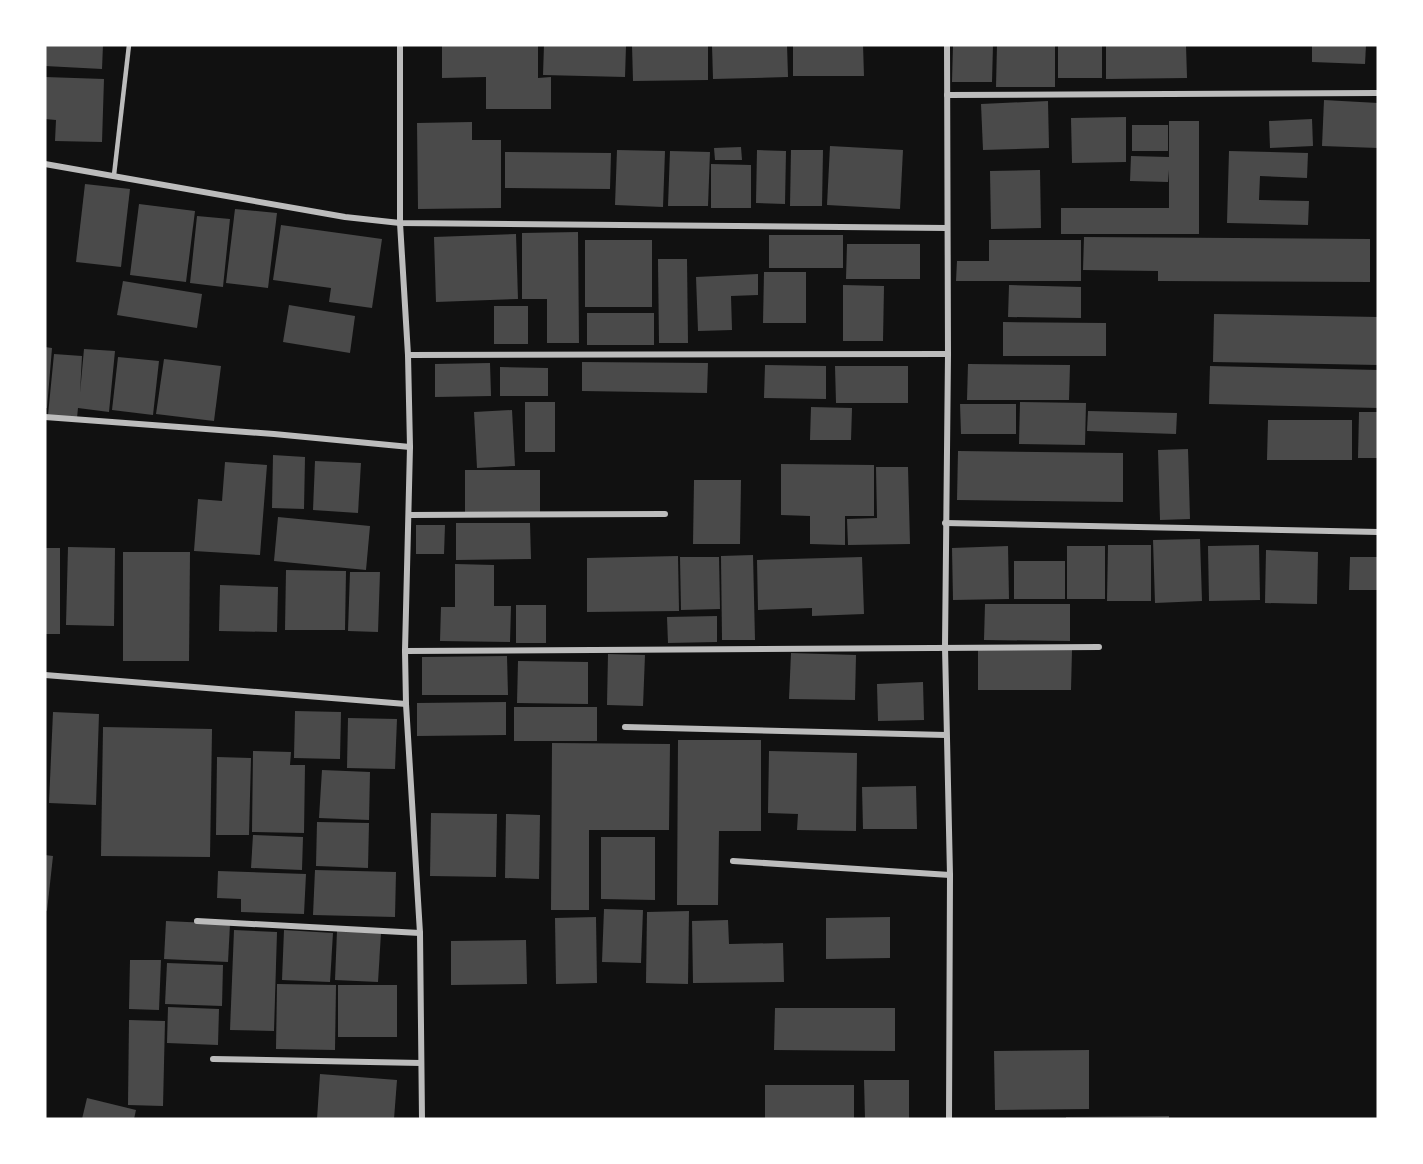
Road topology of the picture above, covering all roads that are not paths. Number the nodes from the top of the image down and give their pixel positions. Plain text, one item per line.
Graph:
1 (129, 45) edge
2 (400, 45) edge
3 (947, 45) edge
4 (1378, 93) edge
5 (947, 95) junction
6 (45, 164) edge
7 (114, 175) junction
8 (400, 223) junction
9 (947, 228) junction
10 (948, 354) junction
11 (408, 355) junction
12 (45, 417) edge
13 (410, 447) junction
14 (665, 514) dead end
15 (409, 515) junction
16 (945, 523) junction
17 (1378, 532) edge
18 (945, 647) junction
19 (1099, 647) dead end
20 (405, 651) junction
21 (45, 675) edge
22 (406, 704) junction
23 (625, 727) dead end
24 (946, 735) junction
25 (733, 861) dead end
26 (951, 875) junction
27 (197, 921) dead end
28 (420, 933) junction
29 (213, 1059) dead end
30 (422, 1063) junction
31 (422, 1119) edge
32 (949, 1119) edge

1 - 7 lane
2 - 8 street
3 - 5 street
4 - 5 street
5 - 9 street
6 - 7 street
7 - 8 street
8 - 9 street
8 - 11 street
9 - 10 street
10 - 11 street
10 - 16 street
11 - 13 street
12 - 13 street
13 - 15 street
14 - 15 street
15 - 20 street
16 - 17 street
16 - 18 street
18 - 19 street
18 - 20 street
18 - 24 street
20 - 22 street
21 - 22 street
22 - 28 street
23 - 24 street
24 - 26 street
25 - 26 street
26 - 32 street
27 - 28 street
28 - 30 street
29 - 30 street
30 - 31 street

